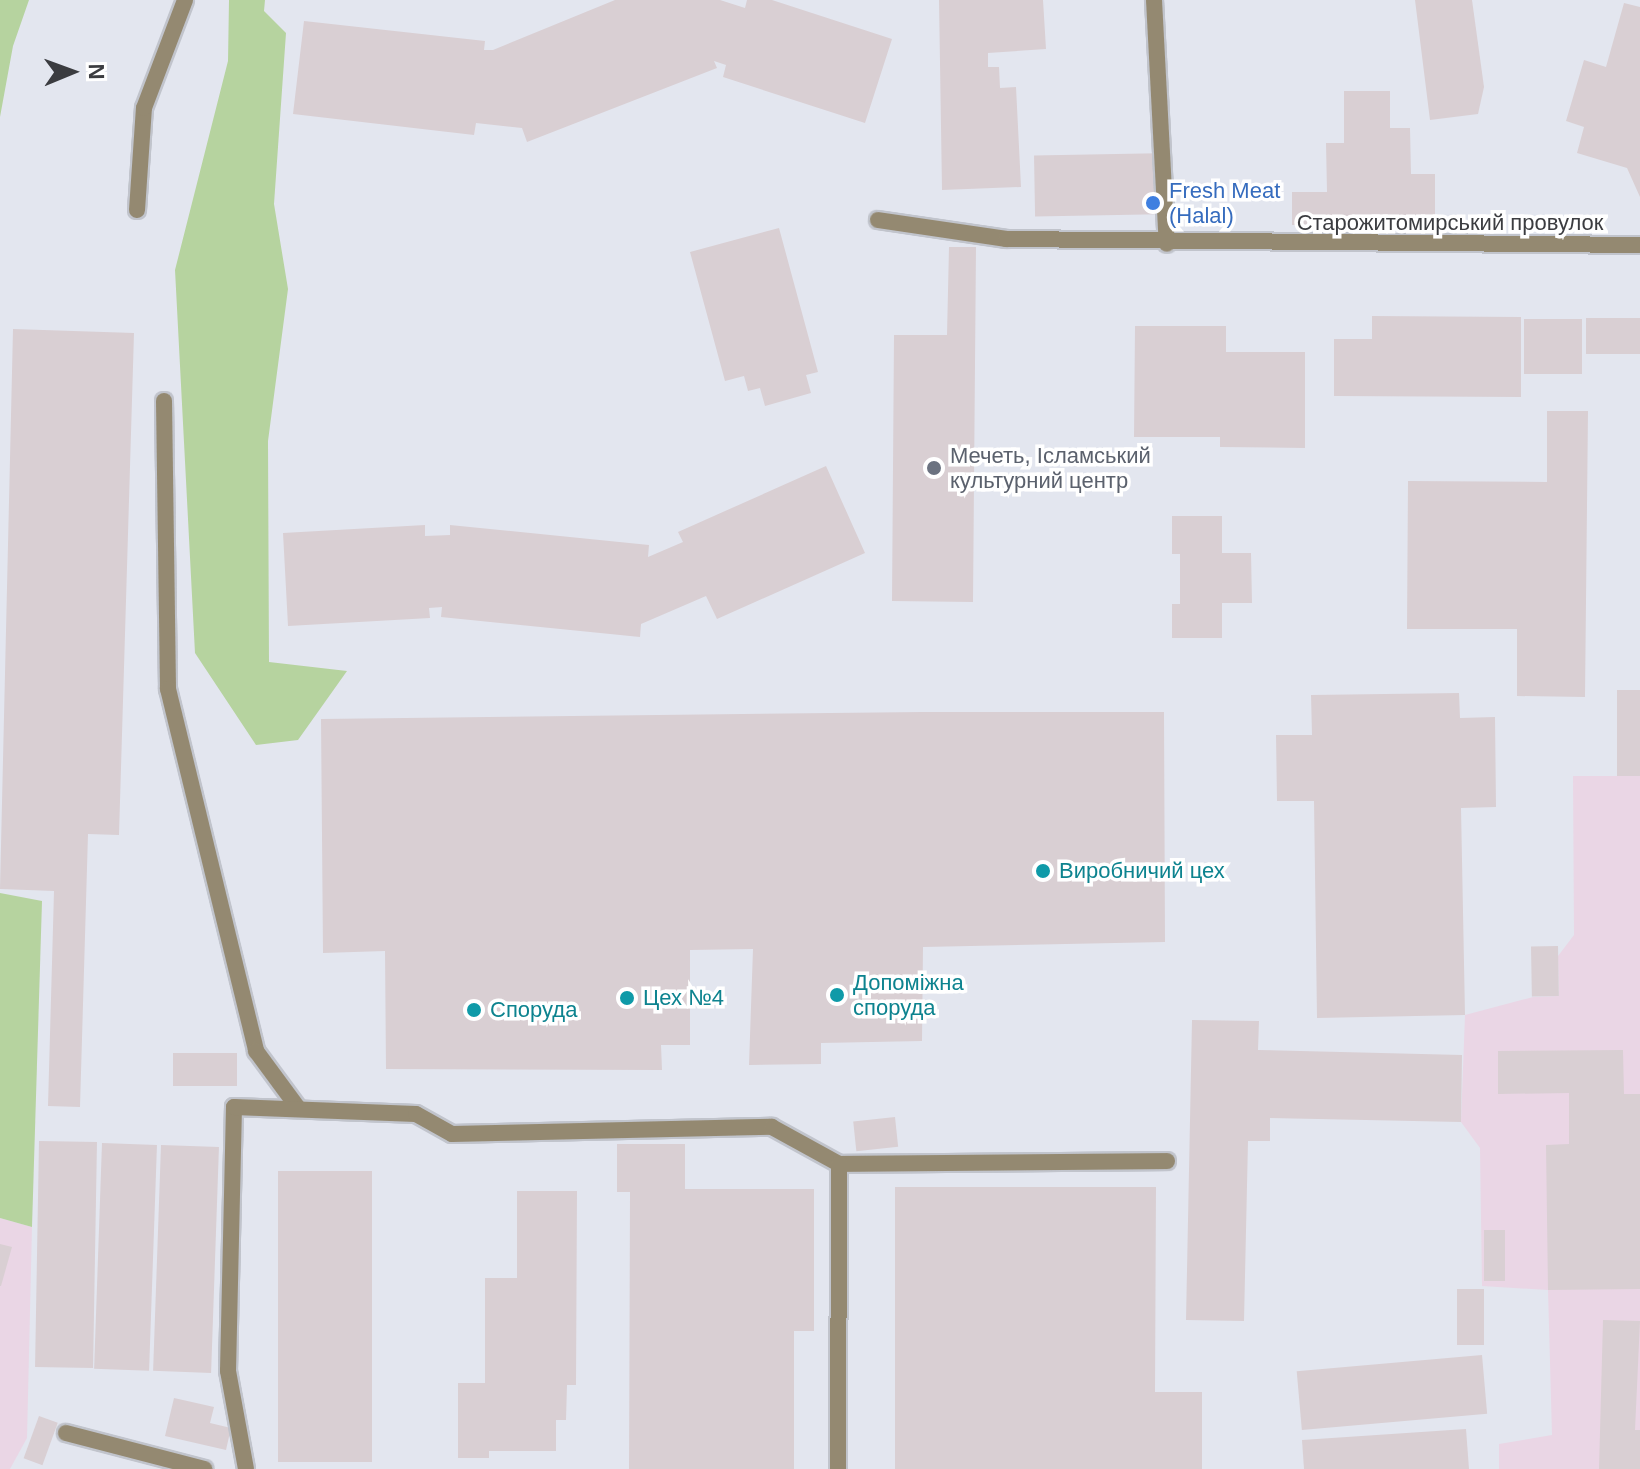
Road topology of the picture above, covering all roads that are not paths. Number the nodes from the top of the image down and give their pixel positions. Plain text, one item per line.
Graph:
1 (185, 0) edge
2 (1154, 0) edge
3 (137, 210) dead end
4 (878, 220) dead end
5 (1167, 244) junction
6 (1640, 245) edge
7 (164, 401) dead end
8 (298, 1108) junction
9 (1167, 1161) dead end
10 (839, 1164) junction
11 (66, 1433) dead end
12 (204, 1469) edge
13 (246, 1469) edge
14 (838, 1469) edge

1 - 3 street
2 - 5 street
4 - 5 street, Старожитомирський провулок
5 - 6 street, Старожитомирський провулок
7 - 8 street
8 - 10 street
8 - 13 street
9 - 10 street
10 - 14 street
11 - 12 street

